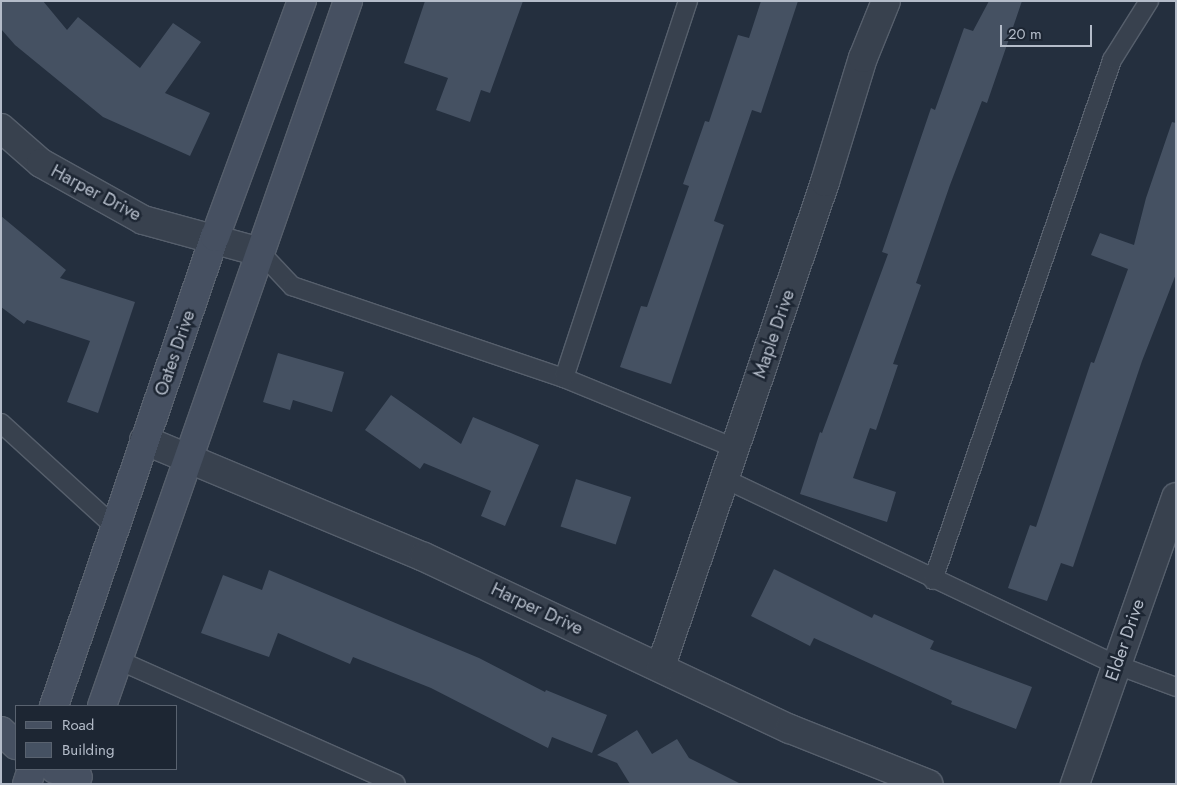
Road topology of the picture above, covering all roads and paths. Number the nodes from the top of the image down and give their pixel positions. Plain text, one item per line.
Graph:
1 (302, 1) edge
2 (348, 1) edge
3 (688, 1) edge
4 (886, 1) edge
5 (1149, 1) edge
6 (1, 128) edge
7 (215, 237) junction
8 (260, 252) junction
9 (564, 378) junction
10 (1, 423) edge
11 (144, 440) junction
12 (735, 448) junction
13 (188, 459) junction
14 (724, 480) junction
15 (1176, 497) edge
16 (115, 527) junction
17 (933, 580) junction
18 (118, 660) junction
19 (1117, 665) junction
20 (661, 666) junction
21 (1176, 687) edge
22 (54, 705) edge
23 (102, 705) edge
24 (1, 731) edge
25 (15, 744) edge
26 (32, 770) edge
27 (27, 784) edge
28 (396, 784) edge
29 (928, 784) edge
30 (1075, 784) edge

1 - 7 main road, Oates Drive
2 - 8 main road
3 - 9 lane
4 - 12 street, Maple Drive
5 - 17 lane
6 - 7 street, Harper Drive
7 - 8 street, Harper Drive
7 - 11 main road, Oates Drive
8 - 9 lane
8 - 13 main road
9 - 12 lane
10 - 16 lane
11 - 13 street, Harper Drive
11 - 16 main road, Oates Drive
12 - 14 street, Maple Drive
13 - 18 main road
13 - 20 street, Harper Drive
14 - 17 lane
14 - 20 street, Maple Drive
15 - 19 street, Elder Drive
16 - 22 main road, Oates Drive
17 - 19 lane
18 - 23 main road
18 - 28 lane
19 - 21 lane
19 - 30 street, Elder Drive
20 - 29 street, Harper Drive
24 - 25 main road
26 - 27 main road

